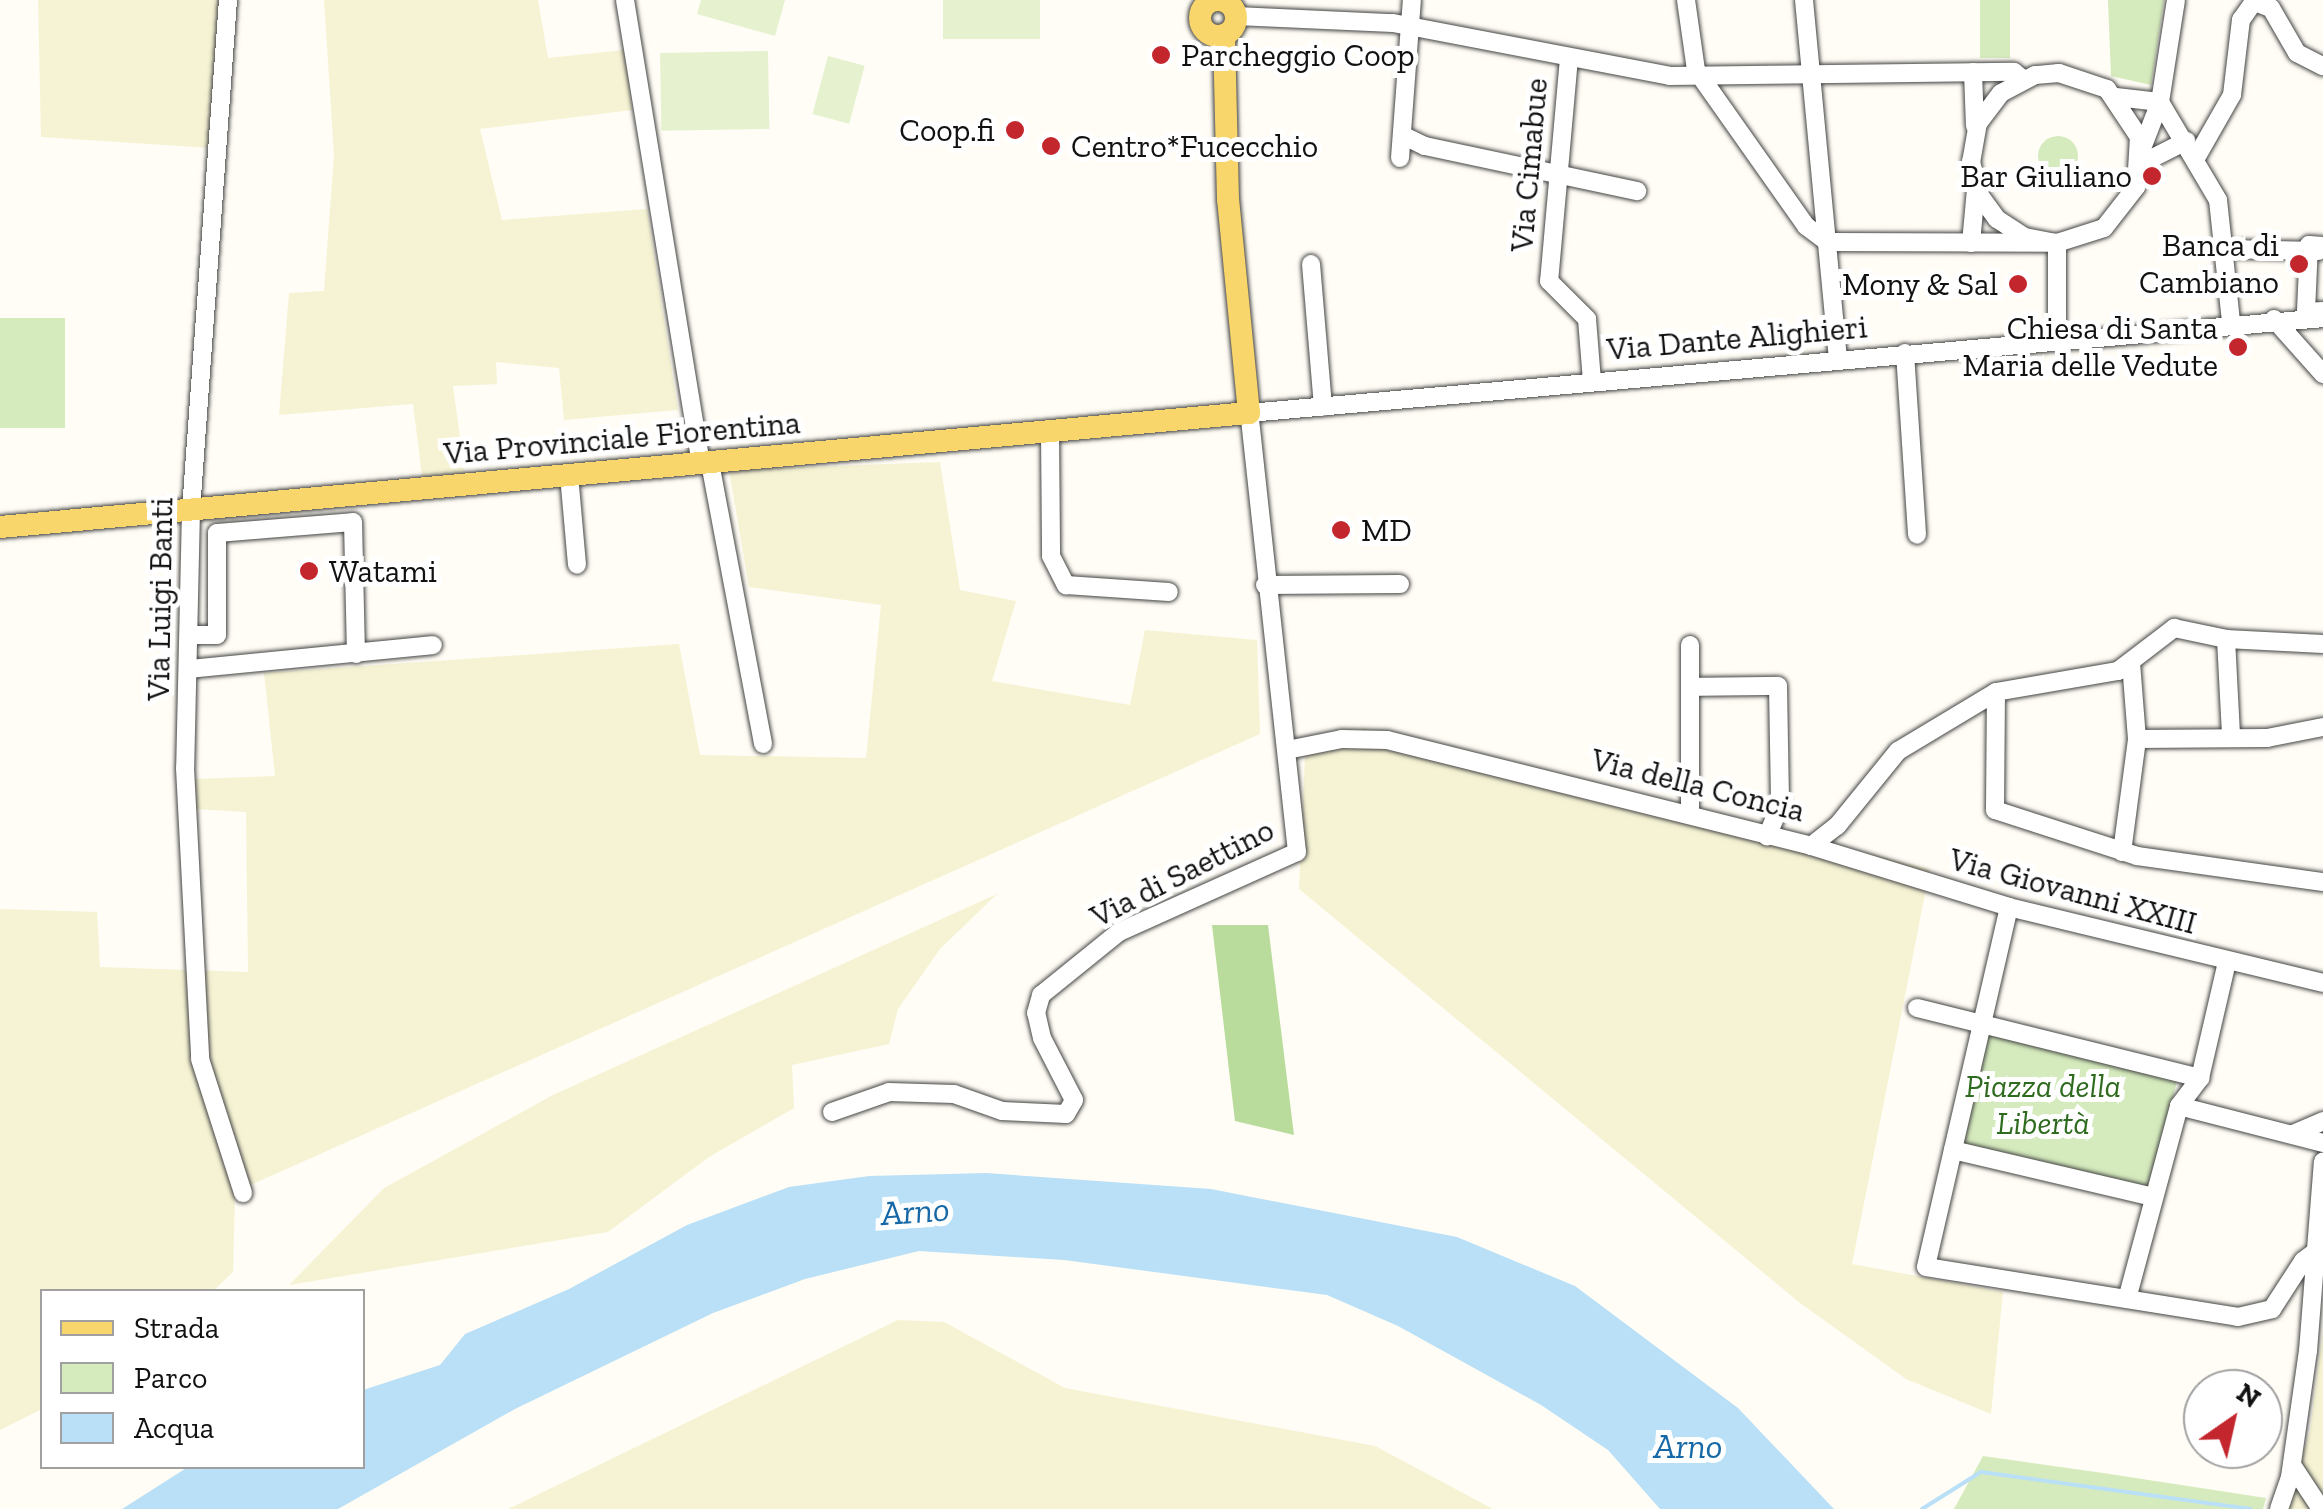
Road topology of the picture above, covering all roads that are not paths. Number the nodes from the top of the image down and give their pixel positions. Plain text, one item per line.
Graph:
1 (228, 0) edge
2 (625, 0) edge
3 (1412, 0) edge
4 (1686, 0) edge
5 (1804, 0) edge
6 (2176, 0) edge
7 (2255, 1) edge
8 (1230, 25) joint
9 (1410, 27) junction
10 (1568, 58) junction
11 (2323, 66) edge
12 (1973, 72) junction
13 (1811, 74) junction
14 (1701, 78) junction
15 (2022, 79) junction
16 (2116, 98) junction
17 (2160, 102) junction
18 (1975, 131) junction
19 (1402, 134) junction
20 (2186, 141) junction
21 (1400, 158) dead end
22 (2141, 158) junction
23 (2196, 158) junction
24 (1556, 174) junction
25 (1976, 188) junction
26 (1637, 191) dead end
27 (1827, 242) junction
28 (2057, 243) junction
29 (1971, 244) junction
30 (2226, 249) junction
31 (2318, 249) edge
32 (1311, 264) dead end
33 (2323, 315) edge
34 (2274, 319) junction
35 (2231, 322) junction
36 (2056, 338) junction
37 (1905, 353) junction
38 (1838, 359) junction
39 (2323, 374) edge
40 (1592, 381) junction
41 (1323, 406) junction
42 (1250, 413) junction
43 (1050, 432) junction
44 (706, 463) junction
45 (569, 475) junction
46 (351, 495) junction
47 (191, 510) junction
48 (0, 527) edge
49 (353, 532) junction
50 (1917, 536) dead end
51 (577, 565) dead end
52 (1400, 584) dead end
53 (1264, 586) junction
54 (1169, 592) dead end
55 (190, 635) junction
56 (2226, 639) junction
57 (2323, 644) edge
58 (433, 645) dead end
59 (1690, 645) dead end
60 (356, 654) junction
61 (2131, 662) junction
62 (189, 669) junction
63 (1690, 688) junction
64 (1996, 692) junction
65 (2323, 727) edge
66 (2231, 735) junction
67 (2137, 739) junction
68 (763, 744) dead end
69 (1287, 750) junction
70 (1690, 814) junction
71 (1767, 836) junction
72 (1811, 846) junction
73 (2122, 852) junction
74 (2323, 882) edge
75 (2009, 907) junction
76 (2227, 962) junction
77 (2323, 983) edge
78 (1916, 1008) dead end
79 (1983, 1024) junction
80 (2200, 1078) junction
81 (2179, 1106) junction
82 (832, 1112) dead end
83 (2323, 1122) edge
84 (2293, 1134) junction
85 (2323, 1142) edge
86 (1953, 1150) junction
87 (2323, 1162) edge
88 (244, 1193) dead end
89 (2153, 1198) junction
90 (2318, 1250) edge
91 (2127, 1299) junction
92 (2292, 1465) junction
93 (2278, 1509) edge
94 (2322, 1509) edge

1 - 47 street, Via Luigi Banti
2 - 44 street
3 - 9 street
4 - 14 street
5 - 13 street
6 - 17 street
7 - 11 street
7 - 23 street
8 - 9 street
8 - 42 main road
9 - 10 street
9 - 19 street
10 - 14 street
10 - 24 street, Via Cimabue
12 - 13 street
12 - 15 street
12 - 18 street
13 - 14 street
13 - 27 street
14 - 27 street
15 - 16 street
15 - 18 street
16 - 17 street
16 - 22 street
17 - 20 street
17 - 22 street
18 - 25 street
19 - 21 street
19 - 24 street
20 - 22 street
20 - 23 street
22 - 28 street
23 - 30 street
24 - 26 street
24 - 40 street, Via Cimabue
25 - 28 street
25 - 29 street
27 - 29 street
27 - 38 street
28 - 29 street
28 - 36 street
30 - 31 street
30 - 35 street
31 - 33 street
32 - 41 street
33 - 34 street, Via Dante Alighieri
34 - 35 street, Via Dante Alighieri
34 - 39 street
35 - 36 street, Via Dante Alighieri
36 - 37 street, Via Dante Alighieri
37 - 38 street, Via Dante Alighieri
37 - 50 street
38 - 40 street, Via Dante Alighieri
40 - 41 street, Via Dante Alighieri
41 - 42 street, Via Dante Alighieri
42 - 43 main road, Via Provinciale Fiorentina
42 - 53 street, Via di Saettino
43 - 44 main road, Via Provinciale Fiorentina
43 - 54 street
44 - 45 main road, Via Provinciale Fiorentina
44 - 68 street
45 - 46 main road, Via Provinciale Fiorentina
45 - 51 street
46 - 47 main road, Via Provinciale Fiorentina
46 - 49 street
47 - 48 main road, Via Provinciale Fiorentina
47 - 55 street, Via Luigi Banti
49 - 55 street
49 - 60 street
52 - 53 street
53 - 69 street, Via di Saettino
55 - 62 street, Via Luigi Banti
56 - 57 street, Via della Concia
56 - 61 street, Via della Concia
56 - 66 street
58 - 60 street
59 - 63 street
60 - 62 street
61 - 64 street, Via della Concia
61 - 67 street
62 - 88 street, Via Luigi Banti
63 - 70 street
63 - 71 street
64 - 72 street, Via della Concia
64 - 73 street
65 - 66 street
66 - 67 street
67 - 73 street
69 - 70 street, Via della Concia
69 - 82 street, Via di Saettino
70 - 71 street, Via della Concia
71 - 72 street, Via della Concia
72 - 75 street, Via Giovanni XXIII
73 - 74 street
75 - 76 street, Via Giovanni XXIII
75 - 79 street
76 - 77 street, Via Giovanni XXIII
76 - 80 street
78 - 79 street
79 - 80 street
79 - 86 street
80 - 81 street
81 - 84 street
81 - 89 street
83 - 84 street
84 - 85 street
86 - 89 street
86 - 91 street
87 - 90 street
89 - 91 street
90 - 91 street
90 - 92 street
92 - 93 street
92 - 94 street

